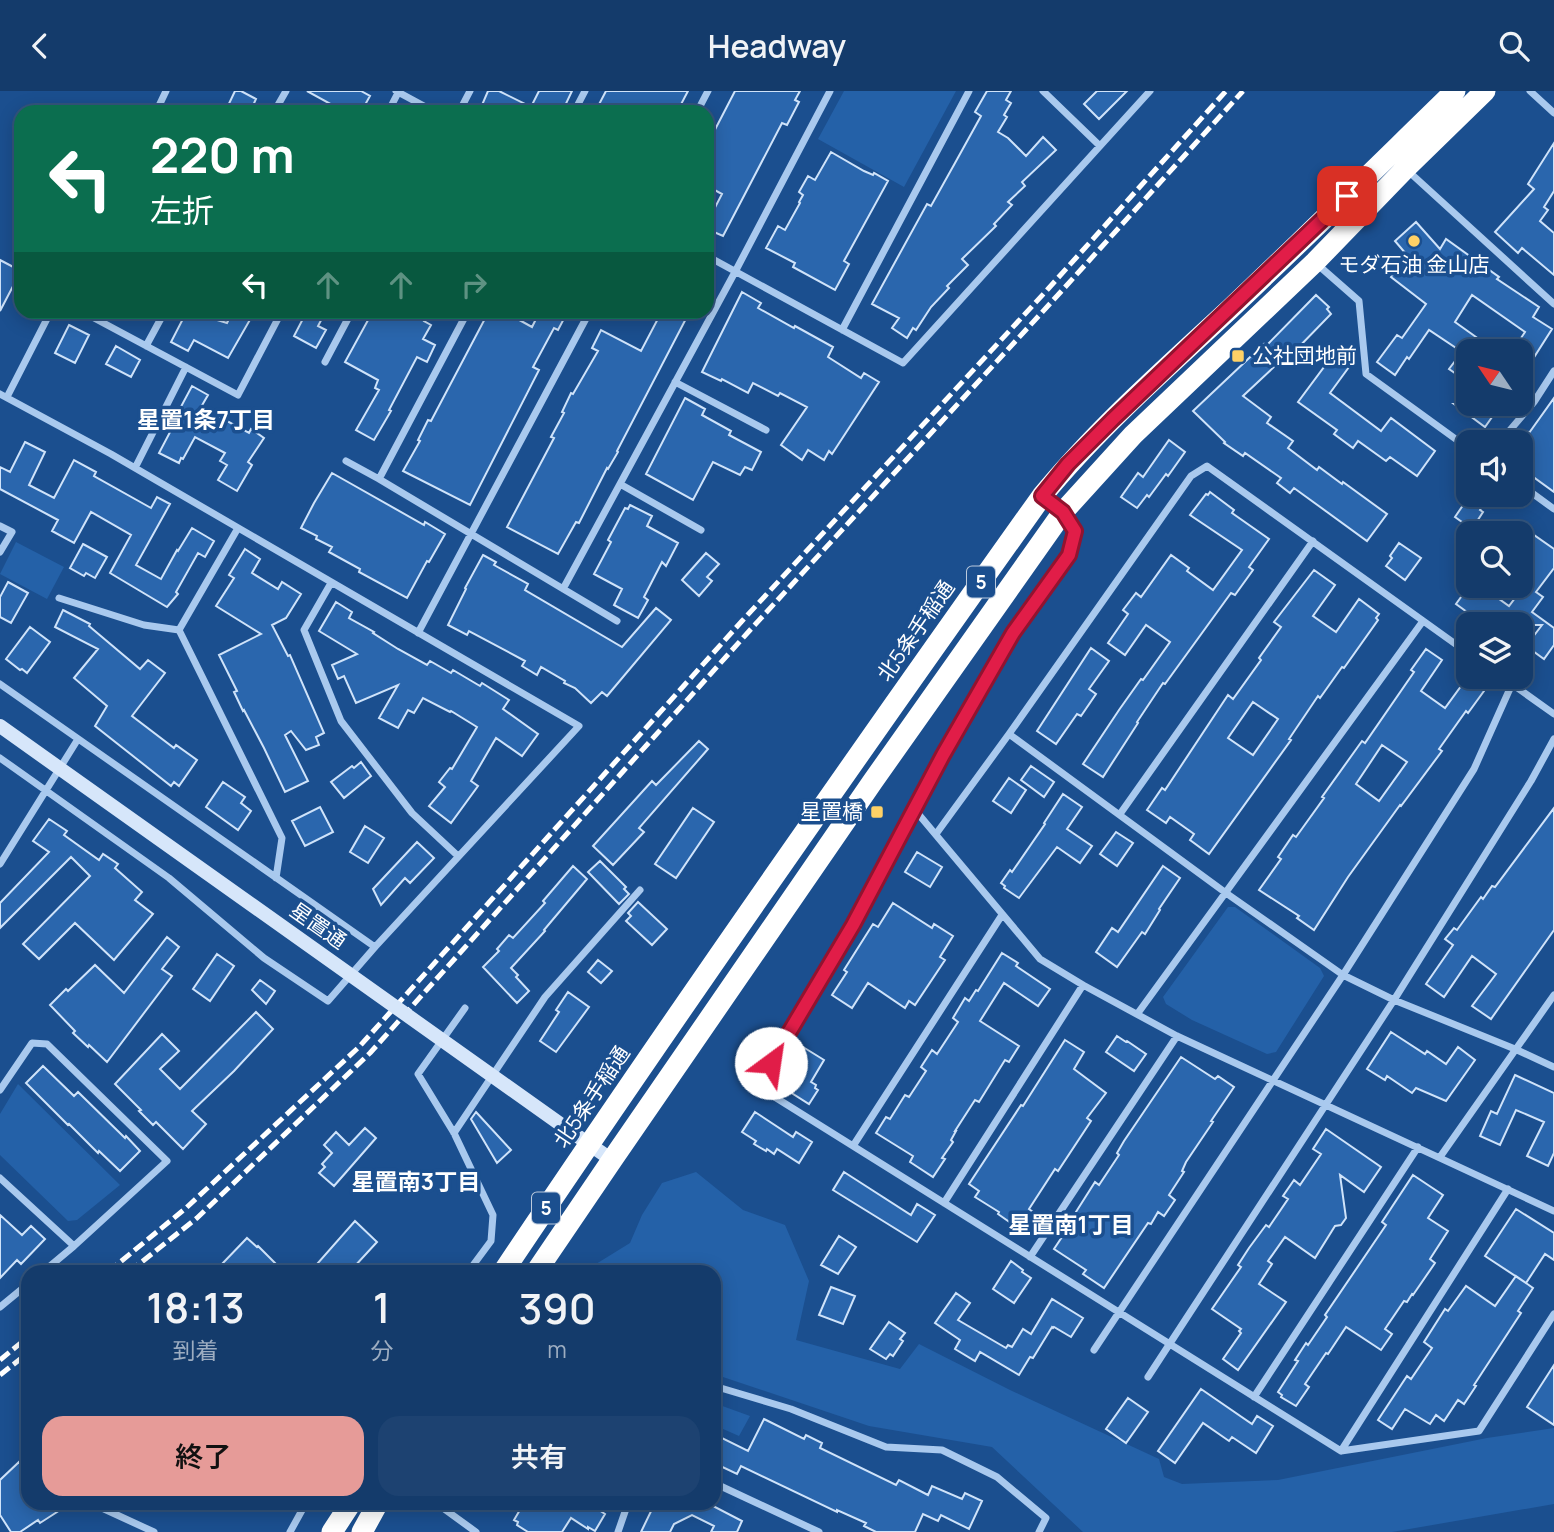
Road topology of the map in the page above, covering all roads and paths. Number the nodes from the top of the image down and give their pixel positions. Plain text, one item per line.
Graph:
1 (830, 91) edge
2 (969, 91) edge
3 (1043, 91) edge
4 (1150, 91) edge
5 (1455, 91) edge
6 (1485, 91) edge
7 (1530, 91) edge
8 (398, 92) edge
9 (422, 105) edge
10 (1554, 113) edge
11 (1100, 146) junction
12 (1406, 168) junction
13 (714, 260) edge
14 (1315, 262) junction
15 (735, 272) junction
16 (1554, 304) edge
17 (714, 310) edge
18 (46, 319) edge
19 (96, 319) edge
20 (161, 319) edge
21 (278, 319) edge
22 (348, 319) edge
23 (464, 319) edge
24 (586, 319) edge
25 (709, 319) edge
26 (842, 330) junction
27 (146, 346) junction
28 (325, 362) dead end
29 (186, 367) junction
30 (1554, 371) edge
31 (675, 382) junction
32 (3, 395) edge
33 (766, 430) dead end
34 (1510, 430) edge
35 (1456, 439) edge
36 (346, 461) dead end
37 (135, 468) junction
38 (379, 479) junction
39 (620, 484) junction
40 (1533, 494) edge
41 (1042, 496) junction
42 (1554, 509) edge
43 (1063, 512) junction
44 (0, 526) edge
45 (238, 528) junction
46 (701, 530) dead end
47 (471, 534) junction
48 (1313, 541) junction
49 (0, 552) edge
50 (331, 583) junction
51 (563, 589) junction
52 (59, 598) dead end
53 (617, 621) dead end
54 (1423, 621) junction
55 (179, 630) junction
56 (418, 633) junction
57 (1456, 644) edge
58 (0, 684) edge
59 (1510, 689) edge
60 (1519, 689) edge
61 (1554, 714) edge
62 (0, 726) edge
63 (1009, 734) junction
64 (78, 739) junction
65 (1554, 739) edge
66 (0, 758) edge
67 (46, 791) junction
68 (915, 810) junction
69 (1120, 814) junction
70 (936, 834) junction
71 (458, 856) junction
72 (0, 864) edge
73 (276, 878) junction
74 (640, 890) dead end
75 (1226, 893) junction
76 (1002, 915) junction
77 (375, 947) junction
78 (1343, 975) junction
79 (1083, 985) junction
80 (1554, 995) edge
81 (1394, 1000) junction
82 (466, 1009) dead end
83 (1138, 1013) junction
84 (1177, 1036) junction
85 (1515, 1049) junction
86 (1554, 1067) edge
87 (1273, 1081) junction
88 (0, 1090) edge
89 (1326, 1106) junction
90 (454, 1133) junction
91 (589, 1144) junction
92 (853, 1146) junction
93 (1418, 1147) junction
94 (1440, 1157) junction
95 (611, 1160) junction
96 (0, 1178) edge
97 (1508, 1189) junction
98 (944, 1203) junction
99 (1554, 1211) edge
100 (74, 1246) junction
101 (1030, 1257) junction
102 (51, 1265) edge
103 (473, 1265) edge
104 (508, 1265) edge
105 (541, 1265) edge
106 (21, 1290) edge
107 (0, 1307) edge
108 (1119, 1313) junction
109 (1554, 1314) edge
110 (1169, 1344) junction
111 (1094, 1350) dead end
112 (1148, 1377) dead end
113 (721, 1388) edge
114 (1254, 1397) junction
115 (1341, 1451) junction
116 (721, 1486) edge
117 (106, 1510) edge
118 (302, 1510) edge
119 (345, 1510) edge
120 (446, 1510) edge
121 (625, 1510) edge
122 (153, 1532) edge
123 (290, 1532) edge
124 (332, 1532) edge
125 (476, 1532) edge
126 (618, 1532) edge
127 (819, 1532) edge
128 (1039, 1532) edge

1 - 15 street
2 - 26 street
3 - 11 street
4 - 11 street
5 - 41 highway, 北5条手稲通 / 5
6 - 12 highway, 5
7 - 10 street
8 - 9 street
11 - 26 street
12 - 14 highway, 5
12 - 16 street
13 - 15 street
14 - 35 street
14 - 43 highway, 5
15 - 17 street
15 - 26 street
18 - 32 street
19 - 27 street
20 - 27 street
21 - 29 street
22 - 28 street
23 - 38 street
24 - 47 street
25 - 31 street
27 - 29 street
29 - 37 street
30 - 34 street
31 - 33 street
31 - 39 street
32 - 37 street
36 - 38 street
37 - 45 street
38 - 47 street
39 - 46 street
39 - 51 street
40 - 42 street
41 - 43 street
41 - 91 highway, 北5条手稲通 / 5
43 - 68 street
43 - 95 highway, 5
44 - 49 street
45 - 50 street
45 - 55 street
47 - 51 street
47 - 56 street
48 - 54 street
48 - 63 street
48 - 69 street
50 - 56 street
50 - 71 street
51 - 53 street
52 - 55 street
54 - 57 street
54 - 75 street
55 - 73 street
56 - 71 street
58 - 64 street
59 - 78 street
60 - 61 street
62 - 91 street, 星置通, bridge
63 - 69 street
63 - 70 street
64 - 67 street
64 - 73 street
65 - 81 street
66 - 67 street
67 - 72 street
67 - 77 street
68 - 70 street
68 - 92 street
69 - 75 street
70 - 76 street
71 - 77 street
73 - 77 street
74 - 90 street
75 - 78 street
75 - 83 street
76 - 79 street
76 - 92 street
78 - 81 street
78 - 87 street
79 - 83 street
79 - 98 street
80 - 85 street
81 - 85 street
81 - 89 street
82 - 90 street
83 - 84 street
84 - 87 street
84 - 101 street
85 - 86 street
85 - 94 street
87 - 89 street
87 - 108 street
88 - 100 street
89 - 93 street
89 - 110 street
90 - 103 street
91 - 95 street, 星置通
91 - 104 highway, 北5条手稲通 / 5
92 - 98 street
93 - 94 street
93 - 114 street
94 - 97 street
95 - 105 highway, 5
96 - 100 street
97 - 99 street
97 - 115 street
98 - 101 street
100 - 102 street
101 - 108 street
106 - 107 street
108 - 110 street
108 - 111 street
109 - 115 street
110 - 112 street
110 - 114 street
113 - 128 street
114 - 115 street
116 - 127 street
117 - 122 street
118 - 123 street
119 - 124 highway
120 - 125 street
121 - 126 street

